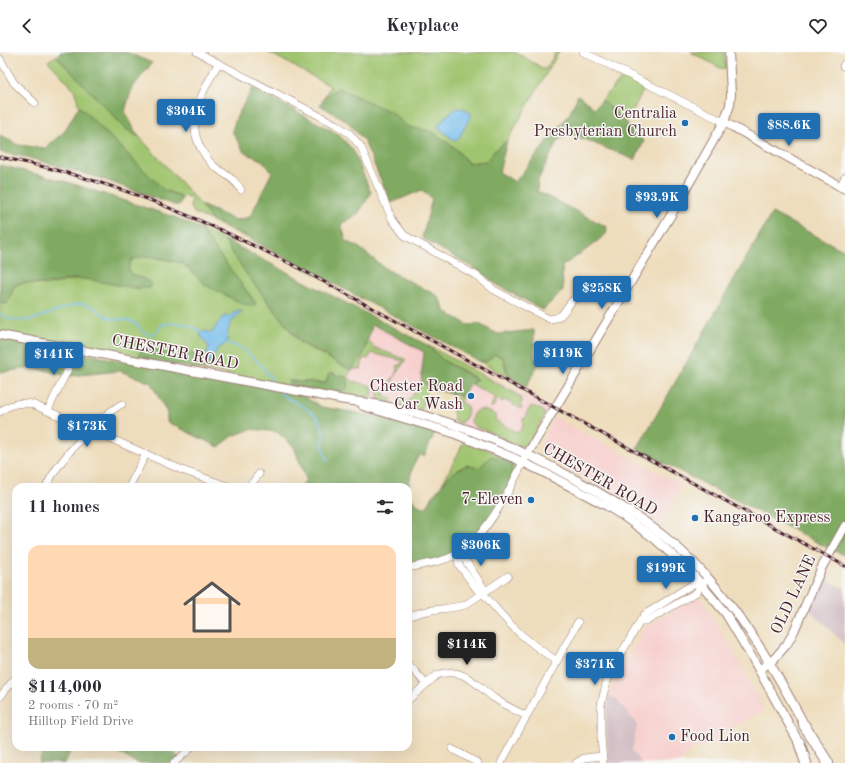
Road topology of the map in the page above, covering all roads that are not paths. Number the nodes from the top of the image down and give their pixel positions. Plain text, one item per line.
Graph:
1 (197, 52) edge
2 (583, 52) edge
3 (728, 52) edge
4 (0, 59) edge
5 (218, 64) junction
6 (35, 103) dead end
7 (168, 106) dead end
8 (196, 110) junction
9 (724, 122) junction
10 (845, 177) edge
11 (842, 188) edge
12 (241, 190) dead end
13 (620, 300) junction
14 (0, 335) edge
15 (78, 350) junction
16 (345, 400) junction
17 (122, 404) dead end
18 (48, 410) junction
19 (0, 412) edge
20 (91, 430) junction
21 (146, 454) junction
22 (527, 454) junction
23 (523, 462) junction
24 (259, 474) dead end
25 (48, 483) edge
26 (131, 483) edge
27 (219, 483) edge
28 (252, 483) edge
29 (845, 526) edge
30 (457, 555) junction
31 (412, 567) edge
32 (508, 576) dead end
33 (709, 579) junction
34 (701, 584) junction
35 (483, 592) junction
36 (412, 615) edge
37 (578, 622) dead end
38 (557, 660) junction
39 (770, 663) junction
40 (412, 668) edge
41 (759, 670) junction
42 (12, 682) edge
43 (426, 684) junction
44 (412, 696) edge
45 (0, 698) edge
46 (527, 716) junction
47 (804, 725) junction
48 (799, 742) junction
49 (452, 749) dead end
50 (188, 751) edge
51 (602, 759) edge
52 (174, 763) edge
53 (478, 763) edge
54 (501, 763) edge
55 (576, 763) edge
56 (806, 763) edge
57 (810, 763) edge
58 (824, 763) edge
59 (828, 763) edge

1 - 5 street
2 - 9 street
3 - 9 main road
4 - 6 street
5 - 8 street
5 - 13 street
7 - 8 street
8 - 12 street
9 - 11 main road
9 - 13 main road
10 - 11 street
13 - 22 main road
14 - 15 main road, CHESTER ROAD
15 - 16 main road, CHESTER ROAD
15 - 18 street
16 - 22 main road, CHESTER ROAD
16 - 23 main road, CHESTER ROAD
17 - 20 street
18 - 19 street
18 - 20 street
20 - 21 street
20 - 25 street
21 - 26 street
21 - 27 street
22 - 23 main road
22 - 33 main road, CHESTER ROAD
23 - 30 street
23 - 34 main road, CHESTER ROAD
24 - 28 street
29 - 39 main road, OLD LANE
30 - 31 street
30 - 35 street
32 - 35 street
33 - 34 street
33 - 39 main road, CHESTER ROAD
34 - 41 main road, CHESTER ROAD
34 - 51 street
35 - 36 street
35 - 38 street
37 - 38 street
38 - 46 street
39 - 41 main road, OLD LANE
39 - 47 main road, CHESTER ROAD
40 - 43 street
41 - 48 main road, CHESTER ROAD
42 - 45 street
43 - 44 street
43 - 46 street
46 - 54 street
47 - 58 main road, CHESTER ROAD
47 - 59 highway
48 - 56 highway
48 - 57 main road, CHESTER ROAD
49 - 53 street
50 - 52 street
51 - 55 street

